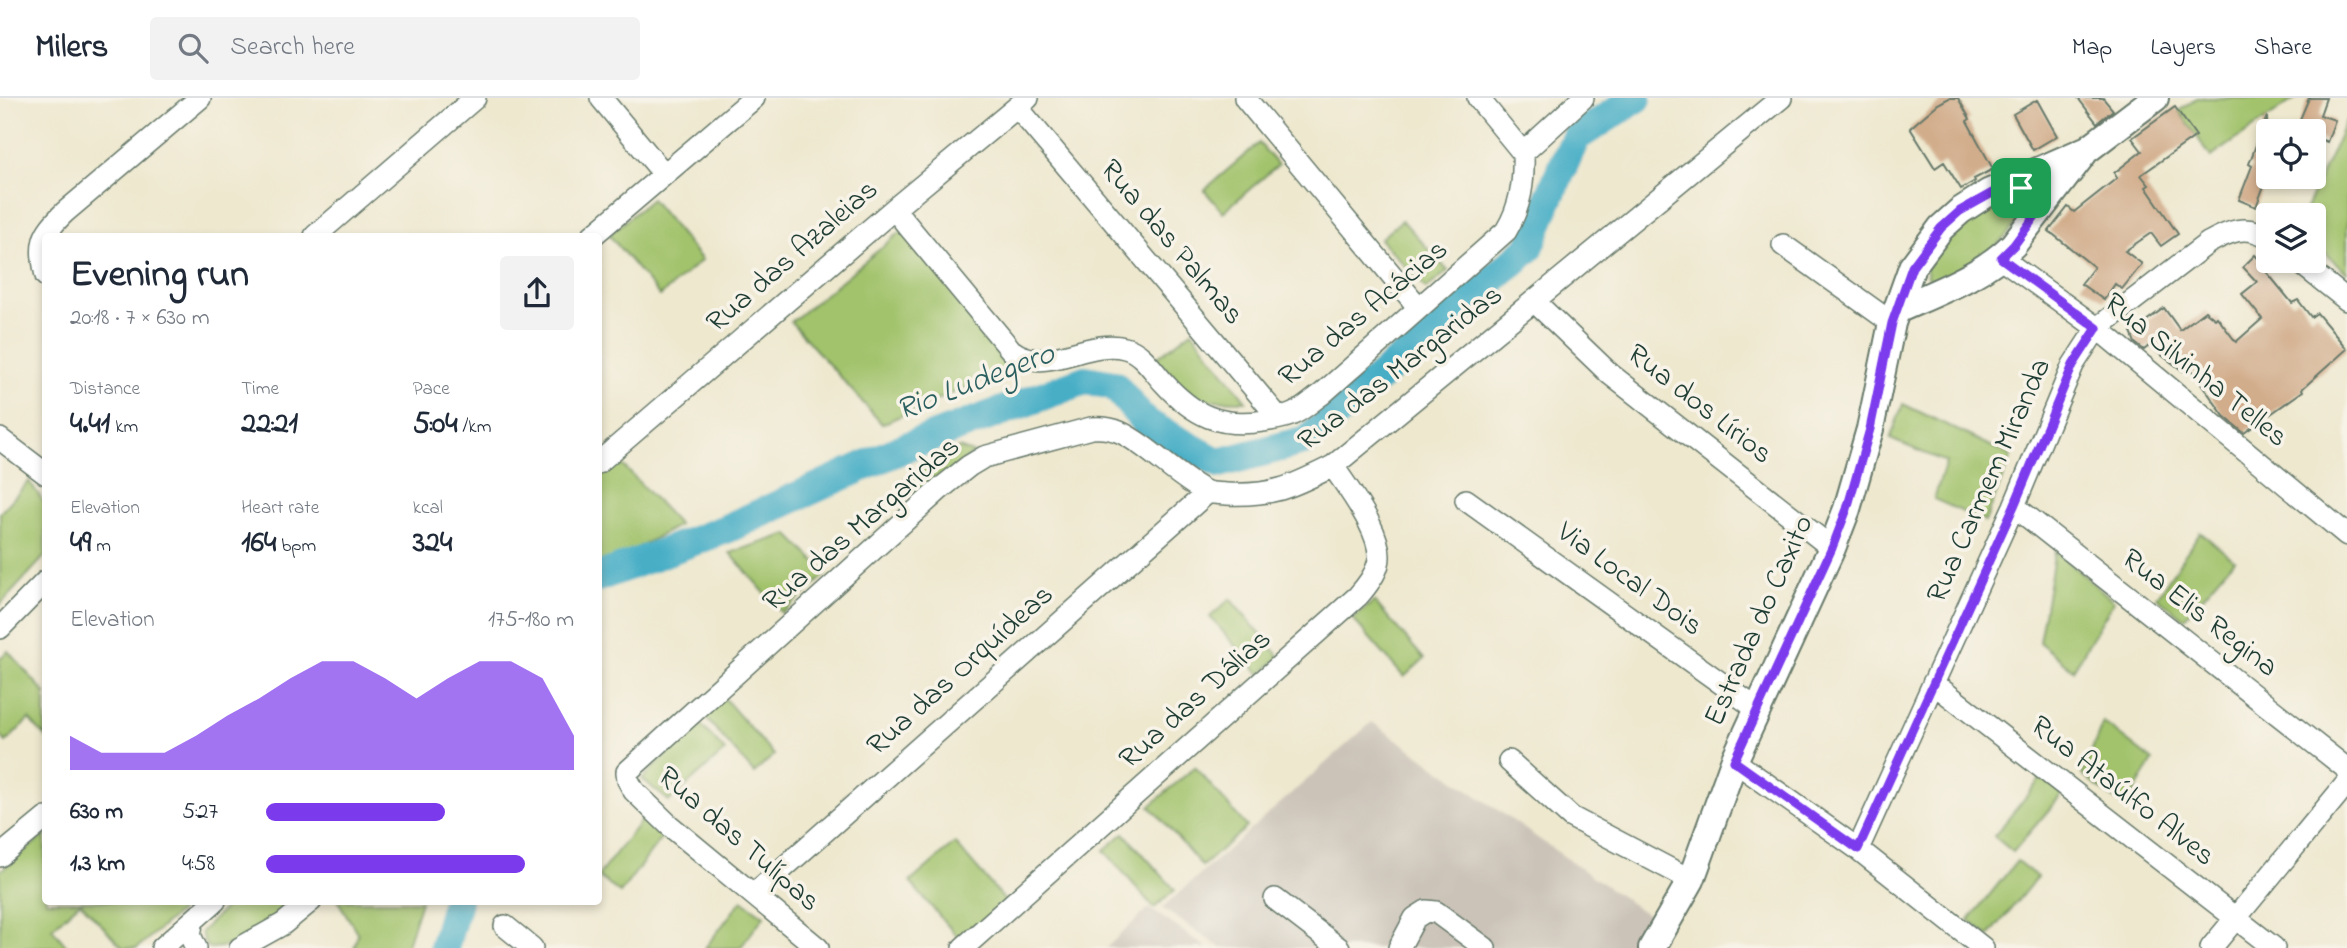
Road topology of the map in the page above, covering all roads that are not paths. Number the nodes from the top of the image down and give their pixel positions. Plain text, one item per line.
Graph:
1 (200, 98) edge
2 (475, 98) edge
3 (601, 98) edge
4 (754, 98) edge
5 (1245, 98) edge
6 (1478, 98) edge
7 (1583, 98) edge
8 (1781, 98) edge
9 (2155, 98) edge
10 (1022, 103) edge
11 (2088, 149) junction
12 (1523, 153) junction
13 (664, 174) junction
14 (2012, 182) junction
15 (894, 209) junction
16 (2038, 212) junction
17 (2256, 231) edge
18 (46, 233) edge
19 (318, 233) edge
20 (595, 233) edge
21 (1783, 245) dead end
22 (2001, 258) junction
23 (1912, 267) junction
24 (2313, 273) edge
25 (1938, 292) junction
26 (2347, 300) edge
27 (1535, 302) junction
28 (1419, 308) junction
29 (1894, 317) junction
30 (2097, 328) junction
31 (1279, 418) junction
32 (0, 439) edge
33 (602, 460) edge
34 (1333, 466) junction
35 (42, 471) edge
36 (1207, 493) junction
37 (1466, 500) dead end
38 (2014, 506) junction
39 (2347, 535) edge
40 (1832, 548) junction
41 (42, 585) edge
42 (0, 628) edge
43 (1933, 683) junction
44 (1757, 709) junction
45 (1509, 761) dead end
46 (1734, 761) junction
47 (2347, 769) edge
48 (627, 772) joint
49 (2347, 783) edge
50 (42, 821) edge
51 (1858, 849) junction
52 (0, 856) edge
53 (1691, 880) junction
54 (754, 894) junction
55 (1275, 899) dead end
56 (211, 905) edge
57 (306, 905) edge
58 (2236, 918) junction
59 (192, 924) junction
60 (505, 926) dead end
61 (162, 948) edge
62 (195, 948) edge
63 (240, 948) edge
64 (532, 948) edge
65 (818, 948) edge
66 (962, 948) edge
67 (1339, 948) edge
68 (1399, 948) edge
69 (1485, 948) edge
70 (1652, 948) edge
71 (1983, 948) edge
72 (2211, 948) edge
73 (2274, 948) edge

1 - 18 street
2 - 19 street
3 - 13 street
4 - 13 street
5 - 28 street
6 - 12 street
7 - 12 street
8 - 27 street, Rua das Margaridas
9 - 11 main road, Estrada do Caxito
10 - 15 street, Rua das Azaleias
10 - 31 street, Rua das Palmas
11 - 14 main road, Estrada do Caxito
11 - 16 main road, Estrada do Caxito
12 - 28 street, Rua das Acácias
13 - 20 street
14 - 16 street
14 - 23 main road, Estrada do Caxito
15 - 31 street, Rua das Acácias
15 - 33 street, Rua das Azaleias
16 - 22 main road, Estrada do Caxito
17 - 30 street, Rua Carmem Miranda
21 - 29 street
22 - 25 main road, Estrada do Caxito
22 - 30 street, Rua Silvinha Telles
23 - 25 street
23 - 29 main road, Estrada do Caxito
24 - 26 street
25 - 29 main road, Estrada do Caxito
27 - 34 street, Rua das Margaridas
27 - 40 street, Rua dos Lírios
28 - 31 street, Rua das Acácias
29 - 40 main road, Estrada do Caxito
30 - 38 street, Rua Carmem Miranda
30 - 39 street, Rua Silvinha Telles
32 - 35 street
34 - 36 street, Rua das Margaridas
34 - 66 street, Rua das Dálias
36 - 48 street, Rua das Margaridas
36 - 54 street, Rua das Orquídeas
37 - 44 street, Via Local Dois
38 - 43 street, Rua Carmem Miranda
38 - 47 street, Rua Elis Regina
40 - 44 main road, Estrada do Caxito
41 - 42 street
43 - 51 street, Rua Carmem Miranda
43 - 58 street, Rua Ataúlfo Alves
44 - 46 main road, Estrada do Caxito
45 - 53 street
46 - 51 street
46 - 53 main road, Estrada do Caxito
48 - 54 street, Rua das Tulípas
49 - 58 street
50 - 52 street
51 - 71 street
53 - 70 main road, Estrada do Caxito
54 - 65 street, Rua das Tulípas
55 - 67 street
56 - 59 street
57 - 63 street
58 - 72 street
58 - 73 street, Rua Ataúlfo Alves
59 - 61 street
59 - 62 street
60 - 64 street
68 - 69 street

